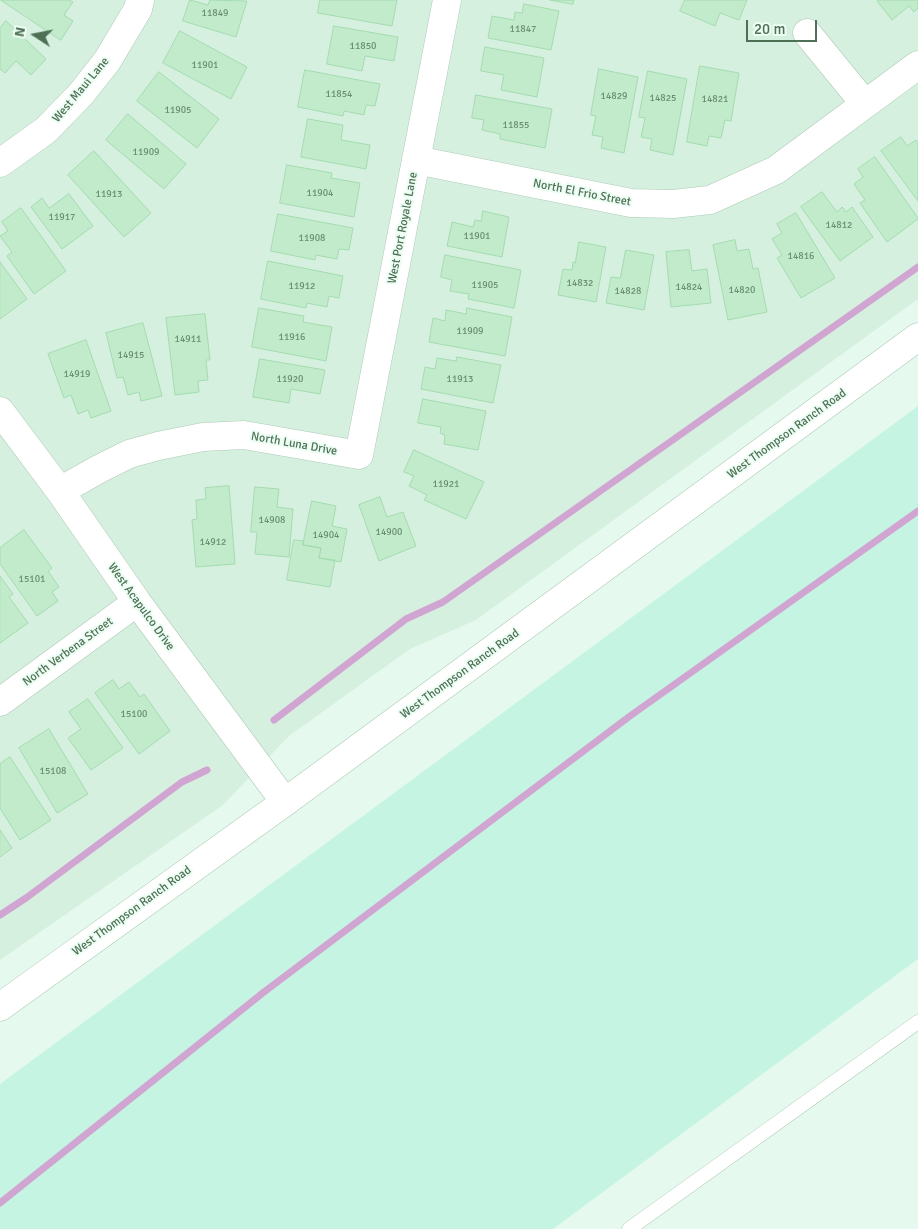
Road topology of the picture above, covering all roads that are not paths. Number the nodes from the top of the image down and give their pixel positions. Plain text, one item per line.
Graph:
1 (140, 0) edge
2 (447, 0) edge
3 (807, 33) dead end
4 (918, 64) edge
5 (865, 104) junction
6 (416, 160) junction
7 (0, 163) edge
8 (918, 338) edge
9 (0, 411) edge
10 (359, 455) joint
11 (60, 491) junction
12 (137, 602) junction
13 (0, 702) edge
14 (285, 802) junction
15 (0, 1007) edge
16 (918, 1022) edge
17 (629, 1229) edge

1 - 7 street, West Maui Lane
2 - 6 street, West Port Royale Lane
3 - 5 street
4 - 5 street, North El Frio Street
5 - 6 street, North El Frio Street
6 - 10 street, West Port Royale Lane
8 - 14 street, West Thompson Ranch Road
9 - 11 street, West Acapulco Drive
10 - 11 street, North Luna Drive
11 - 12 street, West Acapulco Drive
12 - 13 street, North Verbena Street
12 - 14 street, West Acapulco Drive
14 - 15 street, West Thompson Ranch Road
16 - 17 lane

